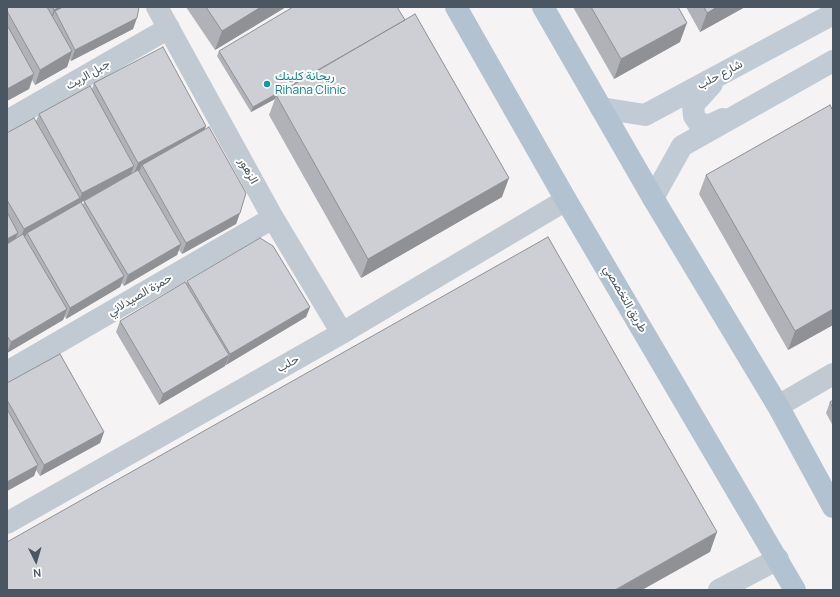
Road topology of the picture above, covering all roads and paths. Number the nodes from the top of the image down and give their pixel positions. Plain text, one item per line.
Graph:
1 (158, 7) edge
2 (456, 7) edge
3 (543, 7) edge
4 (833, 14) edge
5 (169, 28) junction
6 (833, 61) edge
7 (726, 72) junction
8 (601, 108) junction
9 (748, 109) junction
10 (7, 121) edge
11 (653, 198) junction
12 (566, 200) junction
13 (273, 218) junction
14 (342, 333) junction
15 (7, 372) edge
16 (833, 374) edge
17 (778, 406) junction
18 (833, 506) edge
19 (7, 523) edge
20 (778, 559) junction
21 (719, 590) edge
22 (795, 590) edge

1 - 5 street, الزهور
2 - 12 main road, طريق التخصصي
3 - 8 main road
4 - 7 street, شارع حلب
5 - 10 street, جبل الريث
5 - 13 street, الزهور
6 - 9 street
7 - 8 street, شارع حلب
7 - 9 street
8 - 11 main road
9 - 11 street
11 - 17 main road
12 - 14 street, حلب
12 - 20 main road, طريق التخصصي
13 - 14 street, الزهور
13 - 15 street, حمزة الصيدلاني
14 - 19 street, حلب
16 - 17 street
17 - 18 main road
20 - 21 street
20 - 22 main road, طريق التخصصي

